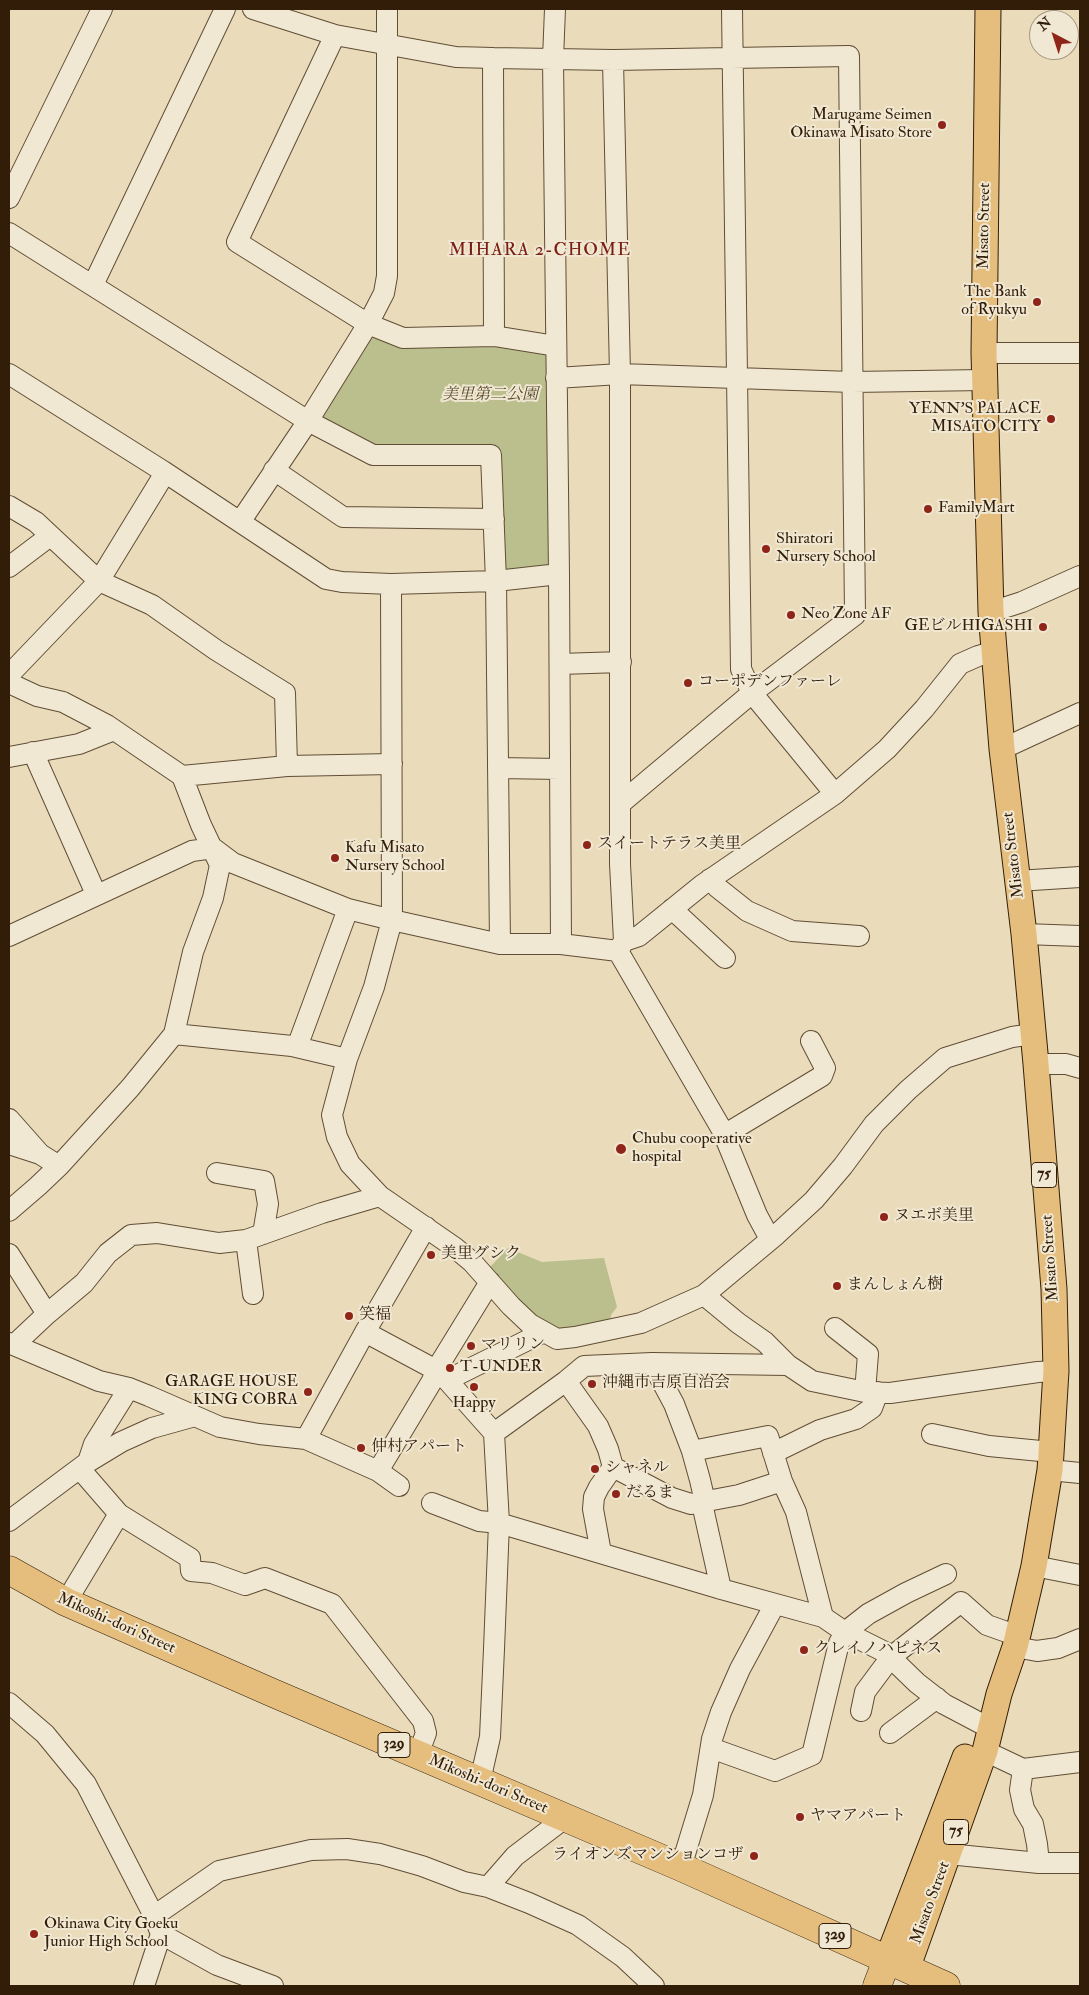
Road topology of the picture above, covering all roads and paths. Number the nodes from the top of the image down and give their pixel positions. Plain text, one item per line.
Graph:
1 (102, 9) edge
2 (225, 9) edge
3 (253, 9) edge
4 (387, 9) edge
5 (555, 9) edge
6 (732, 9) edge
7 (988, 9) edge
8 (335, 35) junction
9 (388, 45) junction
10 (493, 58) junction
11 (733, 58) junction
12 (553, 59) junction
13 (613, 60) junction
14 (9, 198) edge
15 (9, 233) edge
16 (92, 285) junction
17 (368, 324) junction
18 (494, 336) junction
19 (556, 346) junction
20 (984, 353) junction
21 (1080, 353) edge
22 (9, 374) edge
23 (620, 374) junction
24 (736, 377) junction
25 (556, 378) junction
26 (984, 380) junction
27 (852, 382) junction
28 (308, 421) junction
29 (274, 470) junction
30 (166, 473) junction
31 (9, 506) edge
32 (494, 519) junction
33 (240, 522) junction
34 (50, 536) junction
35 (9, 567) edge
36 (559, 574) junction
37 (1080, 576) edge
38 (99, 581) junction
39 (496, 581) junction
40 (391, 584) junction
41 (991, 612) junction
42 (995, 651) junction
43 (621, 662) junction
44 (560, 664) junction
45 (9, 675) edge
46 (9, 683) edge
47 (752, 693) junction
48 (1080, 713) edge
49 (114, 730) junction
50 (1002, 749) junction
51 (33, 752) junction
52 (9, 757) edge
53 (392, 764) junction
54 (287, 766) junction
55 (498, 768) junction
56 (560, 768) junction
57 (182, 776) junction
58 (835, 794) junction
59 (621, 804) junction
60 (213, 848) junction
61 (1080, 876) edge
62 (710, 879) junction
63 (1017, 881) junction
64 (96, 894) junction
65 (348, 909) junction
66 (672, 909) junction
67 (392, 920) junction
68 (1024, 934) junction
69 (9, 936) edge
70 (859, 936) dead end
71 (1080, 936) edge
72 (500, 944) junction
73 (561, 944) junction
74 (621, 946) junction
75 (724, 958) dead end
76 (174, 1034) junction
77 (1033, 1034) junction
78 (811, 1041) dead end
79 (297, 1047) junction
80 (347, 1059) junction
81 (1036, 1064) junction
82 (1080, 1068) edge
83 (9, 1119) edge
84 (724, 1135) junction
85 (9, 1144) edge
86 (40, 1154) junction
87 (58, 1166) junction
88 (217, 1173) dead end
89 (380, 1196) junction
90 (9, 1211) edge
91 (426, 1227) junction
92 (255, 1237) junction
93 (770, 1240) junction
94 (9, 1254) edge
95 (490, 1282) junction
96 (253, 1294) dead end
97 (704, 1295) junction
98 (47, 1314) junction
99 (835, 1328) dead end
100 (365, 1332) junction
101 (544, 1332) junction
102 (575, 1337) junction
103 (11, 1344) edge
104 (652, 1363) junction
105 (788, 1365) junction
106 (584, 1366) junction
107 (1056, 1371) junction
108 (441, 1375) junction
109 (566, 1381) junction
110 (129, 1388) junction
111 (872, 1392) junction
112 (196, 1416) junction
113 (494, 1433) junction
114 (932, 1434) dead end
115 (306, 1439) junction
116 (692, 1451) junction
117 (773, 1453) junction
118 (1050, 1461) junction
119 (84, 1465) junction
120 (613, 1467) junction
121 (378, 1471) junction
122 (1080, 1473) edge
123 (782, 1481) junction
124 (399, 1486) dead end
125 (703, 1502) junction
126 (432, 1503) dead end
127 (119, 1514) junction
128 (9, 1521) edge
129 (499, 1523) junction
130 (601, 1554) junction
131 (1034, 1566) junction
132 (9, 1570) edge
133 (946, 1574) dead end
134 (1080, 1575) edge
135 (721, 1589) junction
136 (66, 1602) junction
137 (775, 1604) junction
138 (823, 1617) junction
139 (845, 1632) junction
140 (1080, 1639) edge
141 (1016, 1642) junction
142 (891, 1657) junction
143 (1000, 1694) junction
144 (937, 1698) junction
145 (9, 1703) edge
146 (861, 1711) dead end
147 (980, 1723) junction
148 (890, 1733) dead end
149 (711, 1748) junction
150 (985, 1751) junction
151 (418, 1755) junction
152 (1080, 1762) edge
153 (1023, 1769) junction
154 (480, 1781) junction
155 (565, 1818) junction
156 (948, 1854) junction
157 (1039, 1863) junction
158 (1080, 1863) edge
159 (681, 1867) junction
160 (488, 1887) junction
161 (158, 1925) junction
162 (898, 1972) edge
163 (144, 1986) edge
164 (273, 1986) edge
165 (654, 1986) edge
166 (877, 1986) edge
167 (946, 1986) edge

1 - 14 street
2 - 16 street
3 - 8 street
4 - 9 street
5 - 12 street
6 - 11 street
7 - 20 main road, Misato Street / 75
8 - 9 street
8 - 17 street
9 - 10 street
9 - 17 street
10 - 12 street
10 - 18 street
11 - 13 street
11 - 24 street
11 - 27 street
12 - 13 street
12 - 19 street
13 - 23 street
15 - 16 street
16 - 28 street
17 - 18 street
17 - 28 street
18 - 19 street
19 - 25 street
20 - 21 street
20 - 26 main road, Misato Street / 75
22 - 30 street
23 - 24 street
23 - 25 street
23 - 43 street
24 - 27 street
24 - 47 street
25 - 36 street
26 - 27 street
26 - 41 main road, Misato Street / 75
27 - 47 street
28 - 29 street
28 - 32 street
29 - 32 street
29 - 33 street
30 - 33 street
30 - 38 street
31 - 34 street
32 - 39 street
33 - 40 street
34 - 35 street
34 - 38 street
36 - 39 street
36 - 44 street
37 - 41 street
38 - 45 street
38 - 54 street
39 - 40 street
39 - 55 street
40 - 53 street
41 - 42 main road, Misato Street / 75
42 - 50 main road, Misato Street / 75
42 - 58 street
43 - 44 street
43 - 59 street
44 - 56 street
46 - 49 street
47 - 58 street
47 - 59 street
48 - 50 street
49 - 51 street
49 - 57 street
50 - 63 main road, Misato Street / 75
51 - 52 street
51 - 64 street
53 - 54 street
53 - 67 street
54 - 57 street
55 - 56 street
55 - 72 street
56 - 73 street
57 - 60 street
58 - 62 street
59 - 74 street
60 - 64 street
60 - 65 street
60 - 76 street
61 - 63 street
62 - 66 street
62 - 70 street
63 - 68 main road, Misato Street / 75
64 - 69 street
65 - 67 street
65 - 79 street
66 - 74 street
66 - 75 street
67 - 72 street
67 - 80 street
68 - 71 street
68 - 77 main road, Misato Street / 75
72 - 73 street
73 - 74 street
74 - 84 street
76 - 79 street
76 - 87 street
77 - 81 main road, Misato Street / 75
77 - 93 street
78 - 84 street
79 - 80 street
80 - 89 street
81 - 82 street
81 - 107 main road, Misato Street / 75
83 - 86 street
84 - 93 street
85 - 86 street
86 - 87 street
87 - 90 street
88 - 92 street
89 - 91 street
89 - 92 street
91 - 95 street
91 - 100 street
92 - 96 street
92 - 98 street
93 - 97 street
94 - 98 street
95 - 101 street
95 - 108 street
97 - 102 street
97 - 105 street
98 - 103 street
99 - 111 street
100 - 108 street
100 - 115 street
101 - 102 street
101 - 108 street
102 - 106 street
103 - 110 street
104 - 105 street
104 - 106 street
104 - 116 street
105 - 111 street
106 - 109 street
107 - 111 street
107 - 118 main road, Misato Street / 75
108 - 113 street
108 - 121 street
109 - 113 street
109 - 120 street
110 - 112 street
110 - 119 street
111 - 117 street
112 - 115 street
112 - 119 street
113 - 129 street
114 - 118 street
115 - 121 street
116 - 117 street
116 - 125 street
117 - 123 street
118 - 122 street
118 - 131 main road, Misato Street / 75
119 - 127 street
119 - 128 street
120 - 125 street
120 - 130 street
121 - 124 street
123 - 125 street
123 - 138 street
125 - 135 street
126 - 129 street
127 - 136 street
127 - 151 street
129 - 130 street
129 - 154 street
130 - 135 street
131 - 134 street
131 - 141 main road, Misato Street / 75
132 - 136 highway, Mikoshi-dori Street / 329
133 - 139 street
135 - 137 street
136 - 151 highway, Mikoshi-dori Street / 329
137 - 138 street
137 - 149 street
138 - 139 street
139 - 142 street
139 - 149 street
140 - 141 street
141 - 142 street
141 - 143 main road, Misato Street / 75
142 - 144 street
142 - 146 street
143 - 147 main road, Misato Street / 75
143 - 150 main road, Misato Street / 75
144 - 147 street
144 - 148 street
145 - 161 street
147 - 162 main road, Misato Street / 75
149 - 159 street
150 - 153 street
150 - 156 main road, Misato Street / 75
151 - 154 highway, Mikoshi-dori Street / 329
152 - 153 street
153 - 157 street
154 - 155 highway, Mikoshi-dori Street / 329
155 - 159 highway, Mikoshi-dori Street / 329
155 - 160 street
156 - 157 street
156 - 162 main road, Misato Street / 75
157 - 158 street
159 - 162 highway, Mikoshi-dori Street / 329
160 - 161 street
160 - 165 street
161 - 163 street
161 - 164 street
162 - 166 highway
162 - 167 highway, 329

